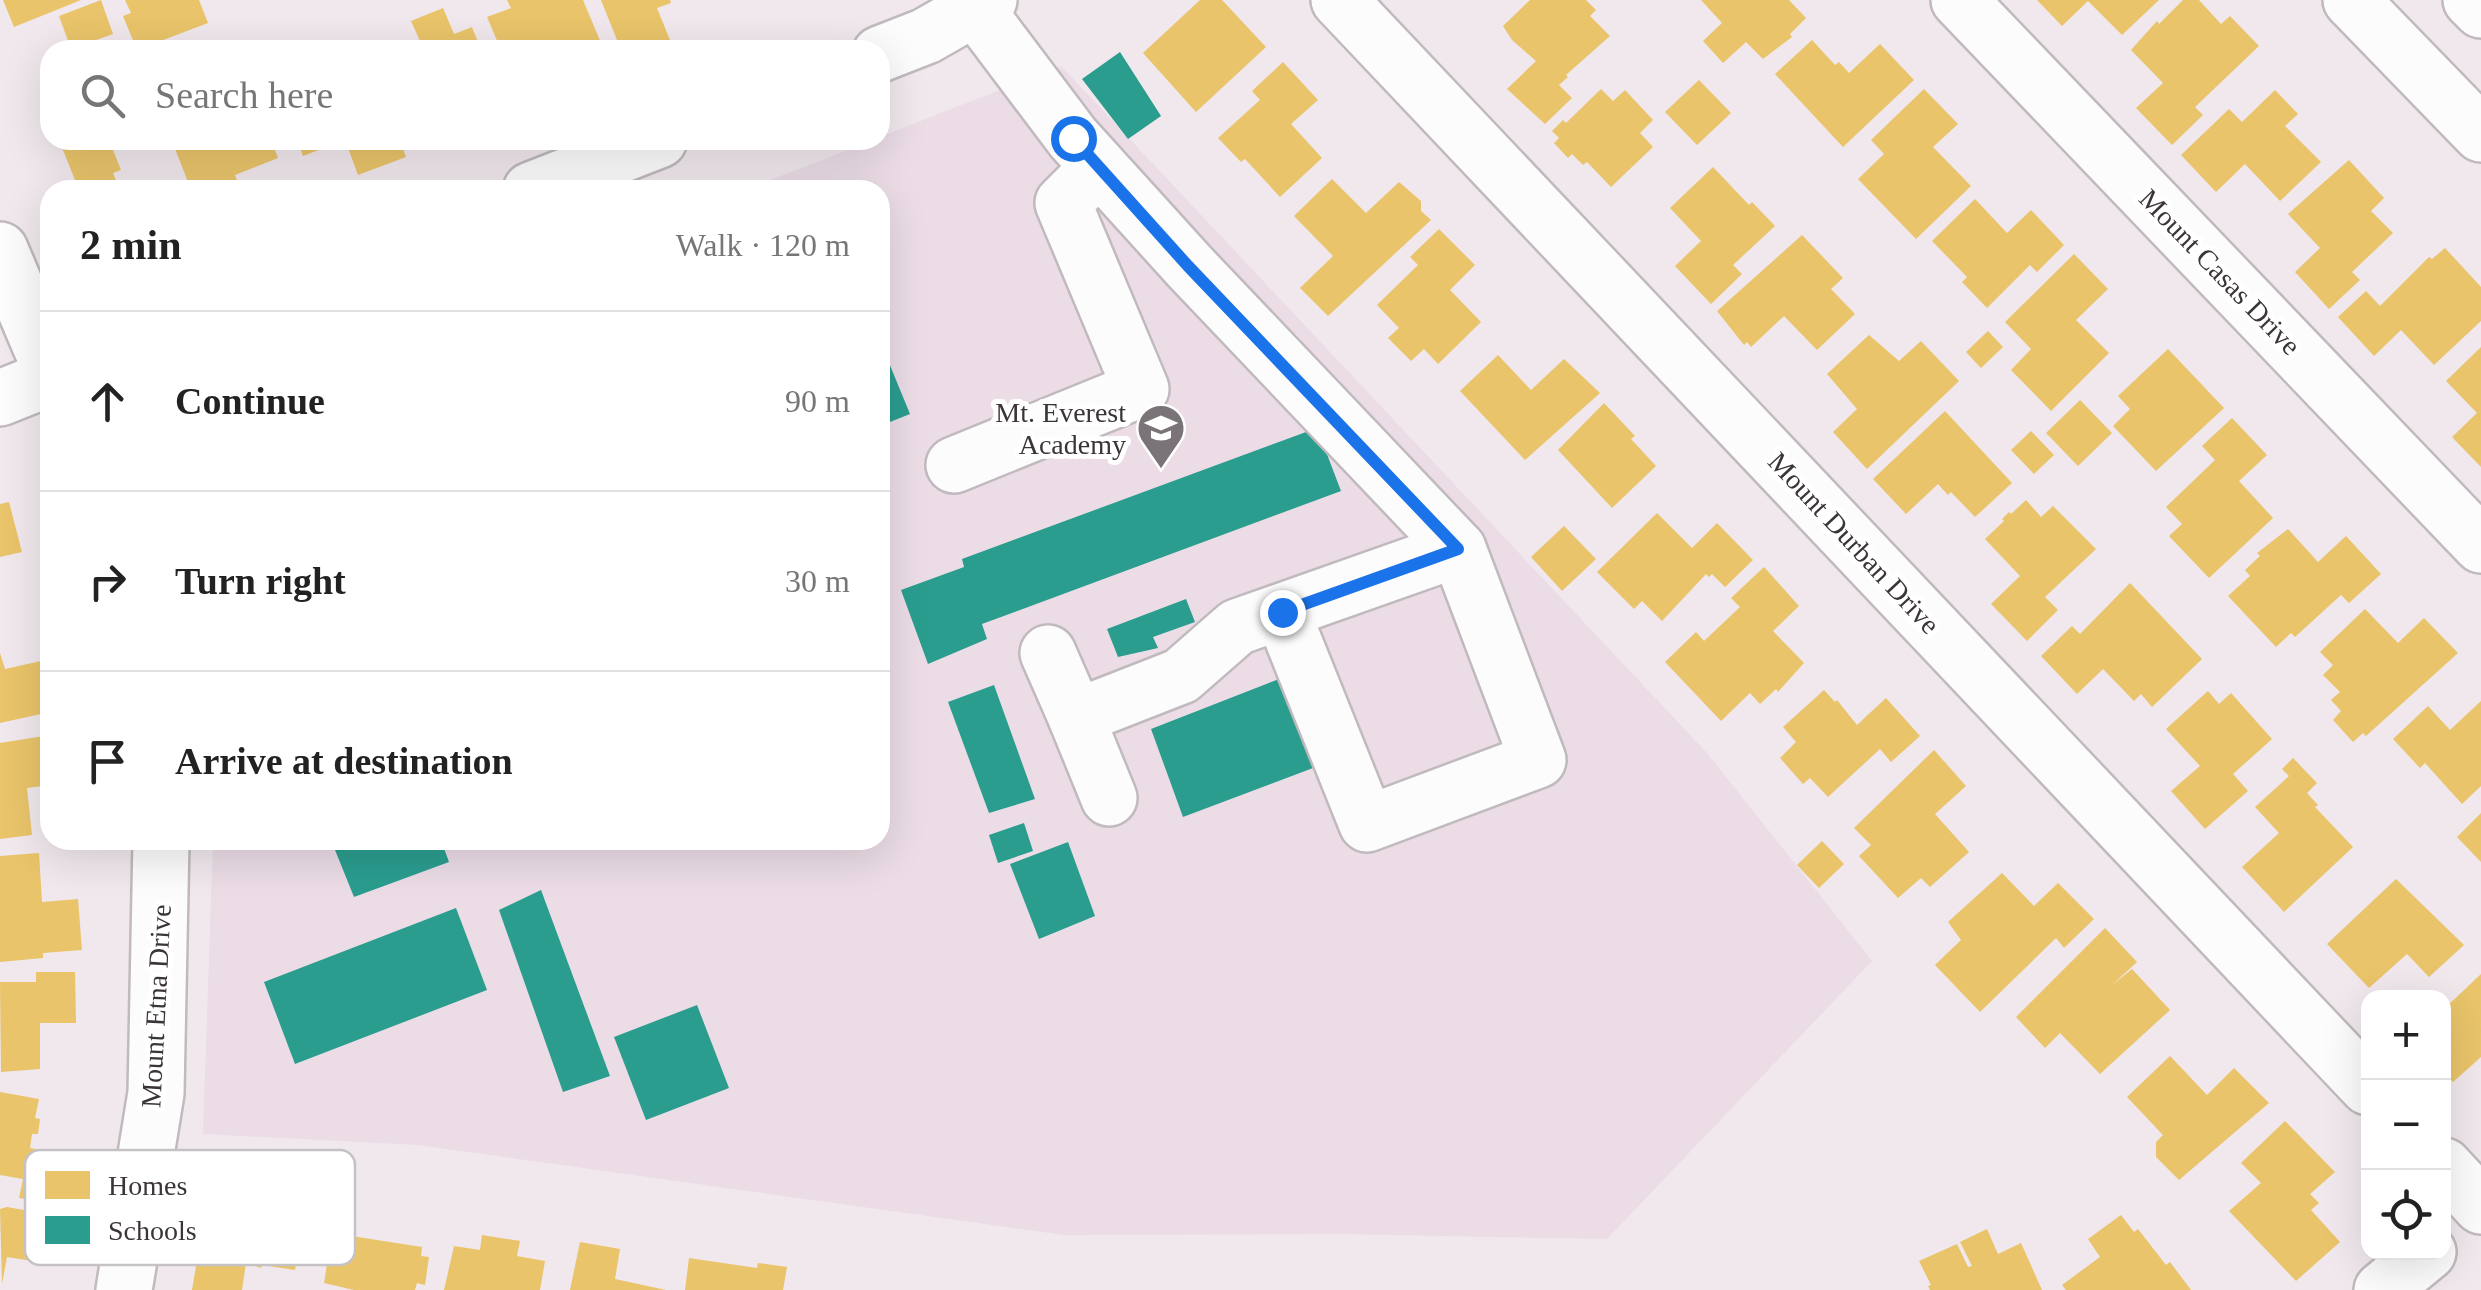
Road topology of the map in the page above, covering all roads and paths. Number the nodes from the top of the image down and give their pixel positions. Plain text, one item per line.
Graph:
1 (1339, 0) edge
2 (1959, 0) edge
3 (2351, 0) edge
4 (2471, 0) edge
5 (982, 4) edge
6 (2481, 10) edge
7 (890, 50) edge
8 (2481, 134) edge
9 (634, 150) edge
10 (1099, 167) junction
11 (557, 180) edge
12 (0, 250) edge
13 (40, 344) edge
14 (40, 382) edge
15 (0, 398) edge
16 (954, 465) dead end
17 (2481, 545) edge
18 (1458, 549) junction
19 (1282, 612) junction
20 (1048, 653) dead end
21 (1076, 717) junction
22 (1108, 798) dead end
23 (161, 850) edge
24 (2361, 1080) edge
25 (147, 1150) edge
26 (2448, 1170) edge
27 (2481, 1208) edge
28 (2451, 1234) edge
29 (2418, 1260) edge
30 (128, 1265) edge
31 (124, 1290) edge
32 (2382, 1290) edge

1 - 24 street, Mount Durban Drive
2 - 17 street, Mount Casas Drive
3 - 8 street
4 - 6 street
5 - 7 street
5 - 10 street
9 - 11 street
10 - 16 street
10 - 18 street
12 - 13 street
14 - 15 street
18 - 19 street
18 - 19 street
19 - 21 street
20 - 21 street
21 - 22 street
23 - 25 street, Mount Etna Drive
26 - 27 street
27 - 28 street
29 - 32 street
30 - 31 street, Mount Etna Drive

